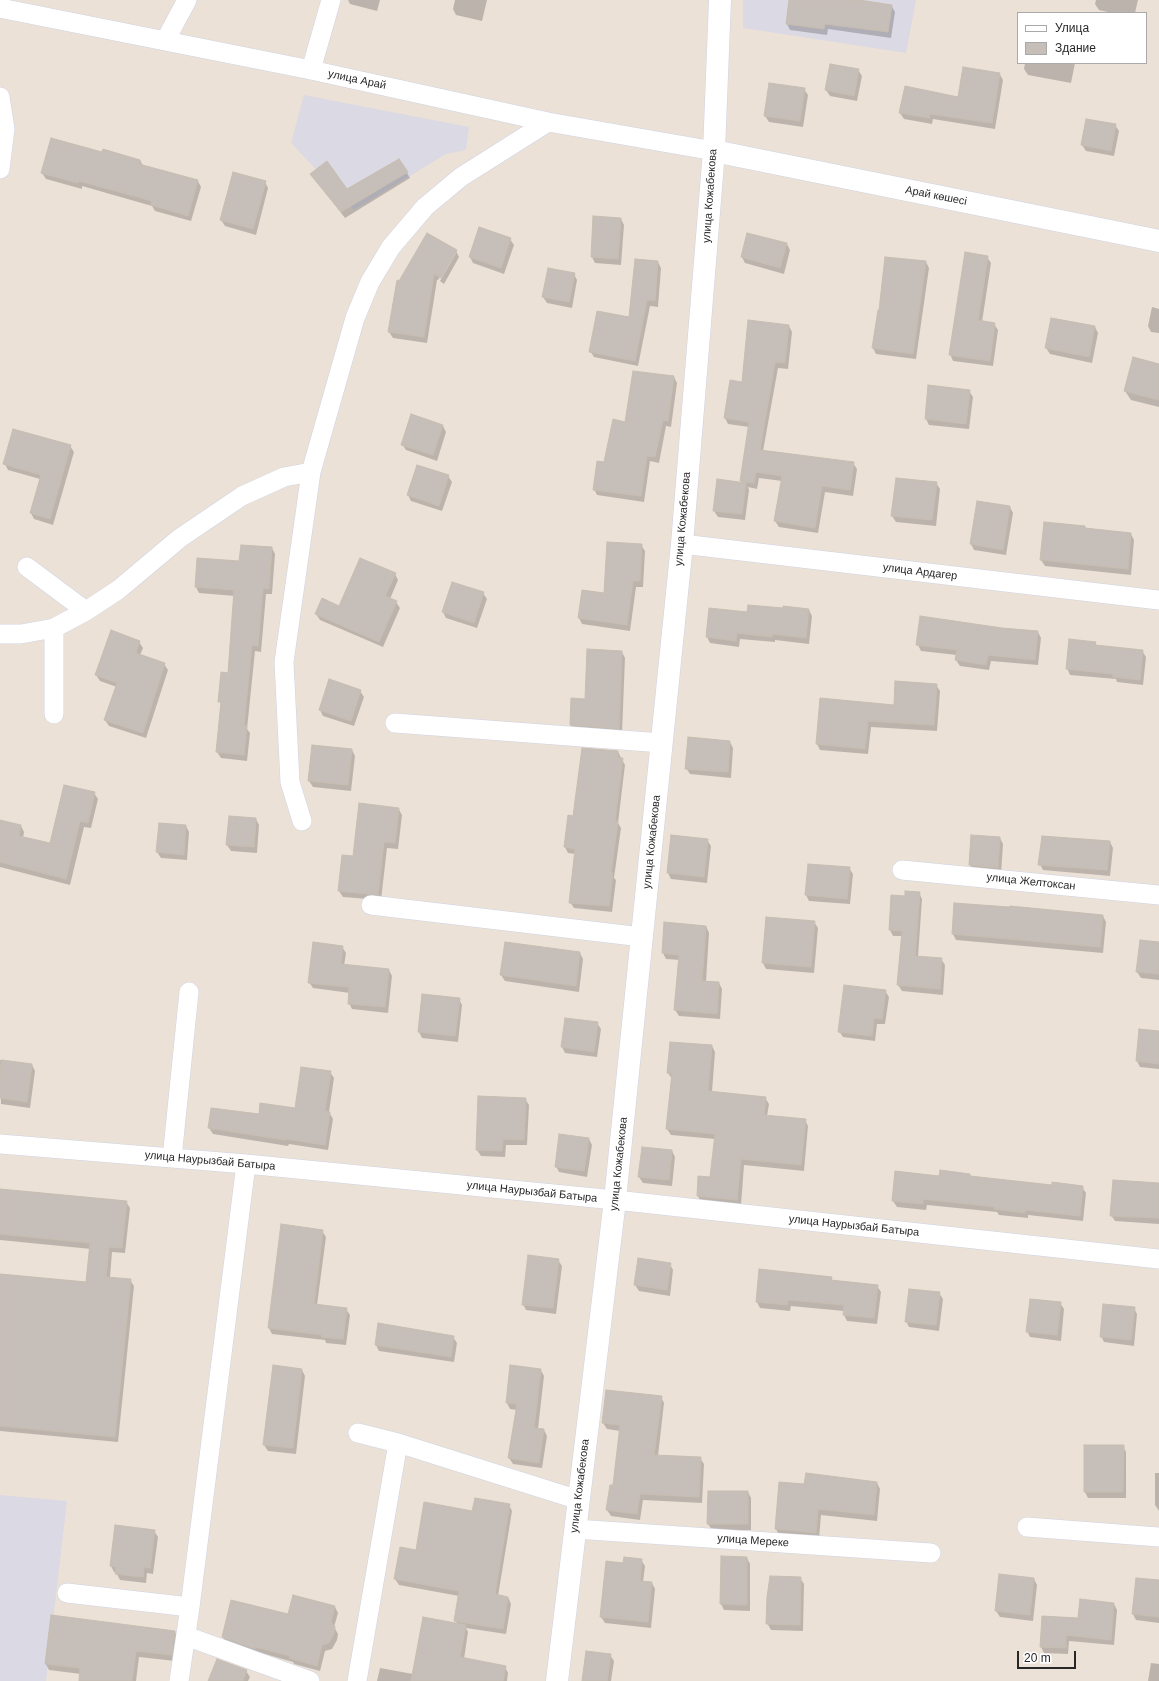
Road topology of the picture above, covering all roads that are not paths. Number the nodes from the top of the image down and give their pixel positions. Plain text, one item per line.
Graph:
1 (187, 0) edge
2 (331, 0) edge
3 (720, 0) edge
4 (0, 8) edge
5 (165, 41) junction
6 (311, 70) junction
7 (0, 97) edge
8 (548, 122) junction
9 (714, 151) junction
10 (0, 169) edge
11 (1159, 241) edge
12 (311, 472) junction
13 (682, 544) junction
14 (26, 567) dead end
15 (1159, 600) edge
16 (86, 611) junction
17 (54, 628) junction
18 (0, 634) edge
19 (54, 714) dead end
20 (395, 723) dead end
21 (662, 743) junction
22 (302, 821) dead end
23 (902, 870) dead end
24 (1159, 895) edge
25 (371, 905) dead end
26 (642, 938) junction
27 (189, 992) dead end
28 (0, 1144) edge
29 (172, 1158) junction
30 (246, 1164) junction
31 (615, 1200) junction
32 (1159, 1260) edge
33 (358, 1433) dead end
34 (398, 1443) junction
35 (579, 1500) junction
36 (1027, 1527) dead end
37 (575, 1529) junction
38 (1159, 1537) edge
39 (931, 1553) dead end
40 (67, 1593) dead end
41 (190, 1607) junction
42 (186, 1636) junction
43 (179, 1681) edge
44 (310, 1681) edge
45 (357, 1681) edge
46 (557, 1681) edge

1 - 5 street
2 - 6 street
3 - 9 main road, улица Кожабекова
4 - 5 street, улица Арай
5 - 6 street, улица Арай
6 - 8 street, улица Арай
7 - 10 street
8 - 9 street, улица Арай
8 - 12 street
9 - 11 main road, Арай көшесі
9 - 13 main road, улица Кожабекова
12 - 16 street
12 - 22 street
13 - 15 street, улица Ардагер
13 - 21 main road, улица Кожабекова
14 - 16 street
16 - 17 street
17 - 18 street
17 - 19 street
20 - 21 street
21 - 26 main road, улица Кожабекова
23 - 24 street, улица Желтоксан
25 - 26 street
26 - 31 main road, улица Кожабекова
27 - 29 street
28 - 29 street, улица Наурызбай Батыра
29 - 30 street, улица Наурызбай Батыра
30 - 31 street, улица Наурызбай Батыра
30 - 41 street
31 - 32 street, улица Наурызбай Батыра
31 - 35 main road, улица Кожабекова
33 - 34 street
34 - 35 street
34 - 45 street
35 - 37 main road, улица Кожабекова
36 - 38 street
37 - 39 street, улица Мереке
37 - 46 main road, улица Кожабекова
40 - 41 street
41 - 42 street
42 - 43 street
42 - 44 street

